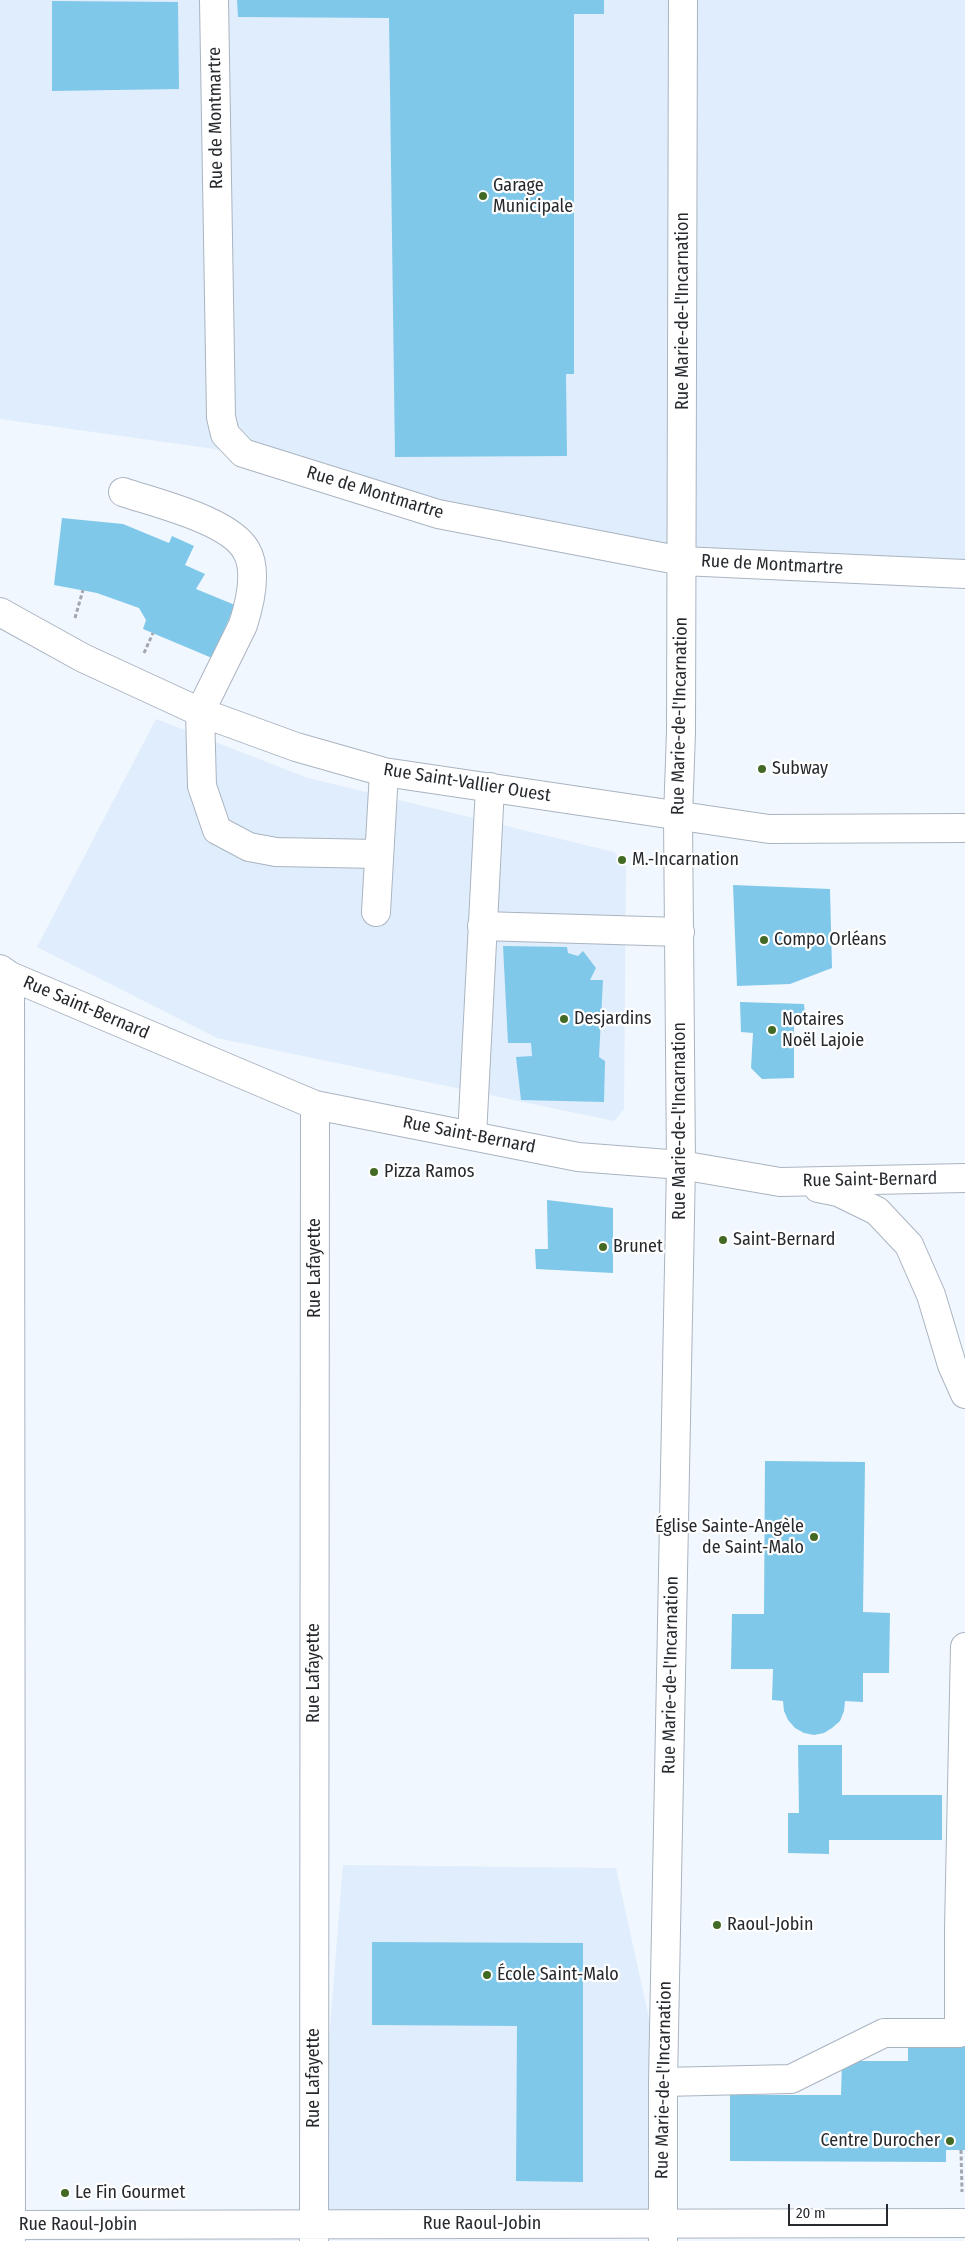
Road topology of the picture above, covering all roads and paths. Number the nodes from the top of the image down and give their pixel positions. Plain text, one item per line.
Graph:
1 (214, 0) edge
2 (683, 0) edge
3 (123, 492) dead end
4 (682, 561) junction
5 (965, 574) edge
6 (0, 612) edge
7 (200, 712) junction
8 (384, 772) junction
9 (490, 787) junction
10 (678, 817) junction
11 (965, 828) edge
12 (378, 854) junction
13 (376, 912) dead end
14 (482, 926) junction
15 (680, 932) junction
16 (3, 974) edge
17 (315, 1105) junction
18 (472, 1136) junction
19 (681, 1166) junction
20 (965, 1178) edge
21 (780, 1182) junction
22 (965, 1394) edge
23 (965, 1647) edge
24 (962, 1928) edge
25 (663, 2082) junction
26 (961, 2150) dead end
27 (964, 2223) edge
28 (8, 2230) edge
29 (663, 2232) edge
30 (314, 2233) edge

1 - 4 street, Rue de Montmartre
2 - 4 street, Rue Marie-de-l'Incarnation
3 - 7 street
4 - 5 street, Rue de Montmartre
4 - 10 street, Rue Marie-de-l'Incarnation
6 - 7 street, Rue Saint-Vallier Ouest
7 - 8 street, Rue Saint-Vallier Ouest
7 - 12 street
8 - 9 street, Rue Saint-Vallier Ouest
8 - 12 street
9 - 10 street, Rue Saint-Vallier Ouest
9 - 14 street
10 - 11 street, Rue Saint-Vallier Ouest
10 - 15 street, Rue Marie-de-l'Incarnation
12 - 13 street
14 - 15 street
14 - 18 street
15 - 19 street, Rue Marie-de-l'Incarnation
16 - 17 street, Rue Saint-Bernard
16 - 28 street
17 - 18 street, Rue Saint-Bernard
17 - 30 street, Rue Lafayette
18 - 19 street, Rue Saint-Bernard
19 - 21 street, Rue Saint-Bernard
19 - 25 street, Rue Marie-de-l'Incarnation
20 - 21 street, Rue Saint-Bernard
21 - 22 street
23 - 24 street
24 - 25 street
25 - 29 street, Rue Marie-de-l'Incarnation
26 - 27 path
27 - 29 street, Rue Raoul-Jobin
28 - 30 street, Rue Raoul-Jobin
29 - 30 street, Rue Raoul-Jobin

